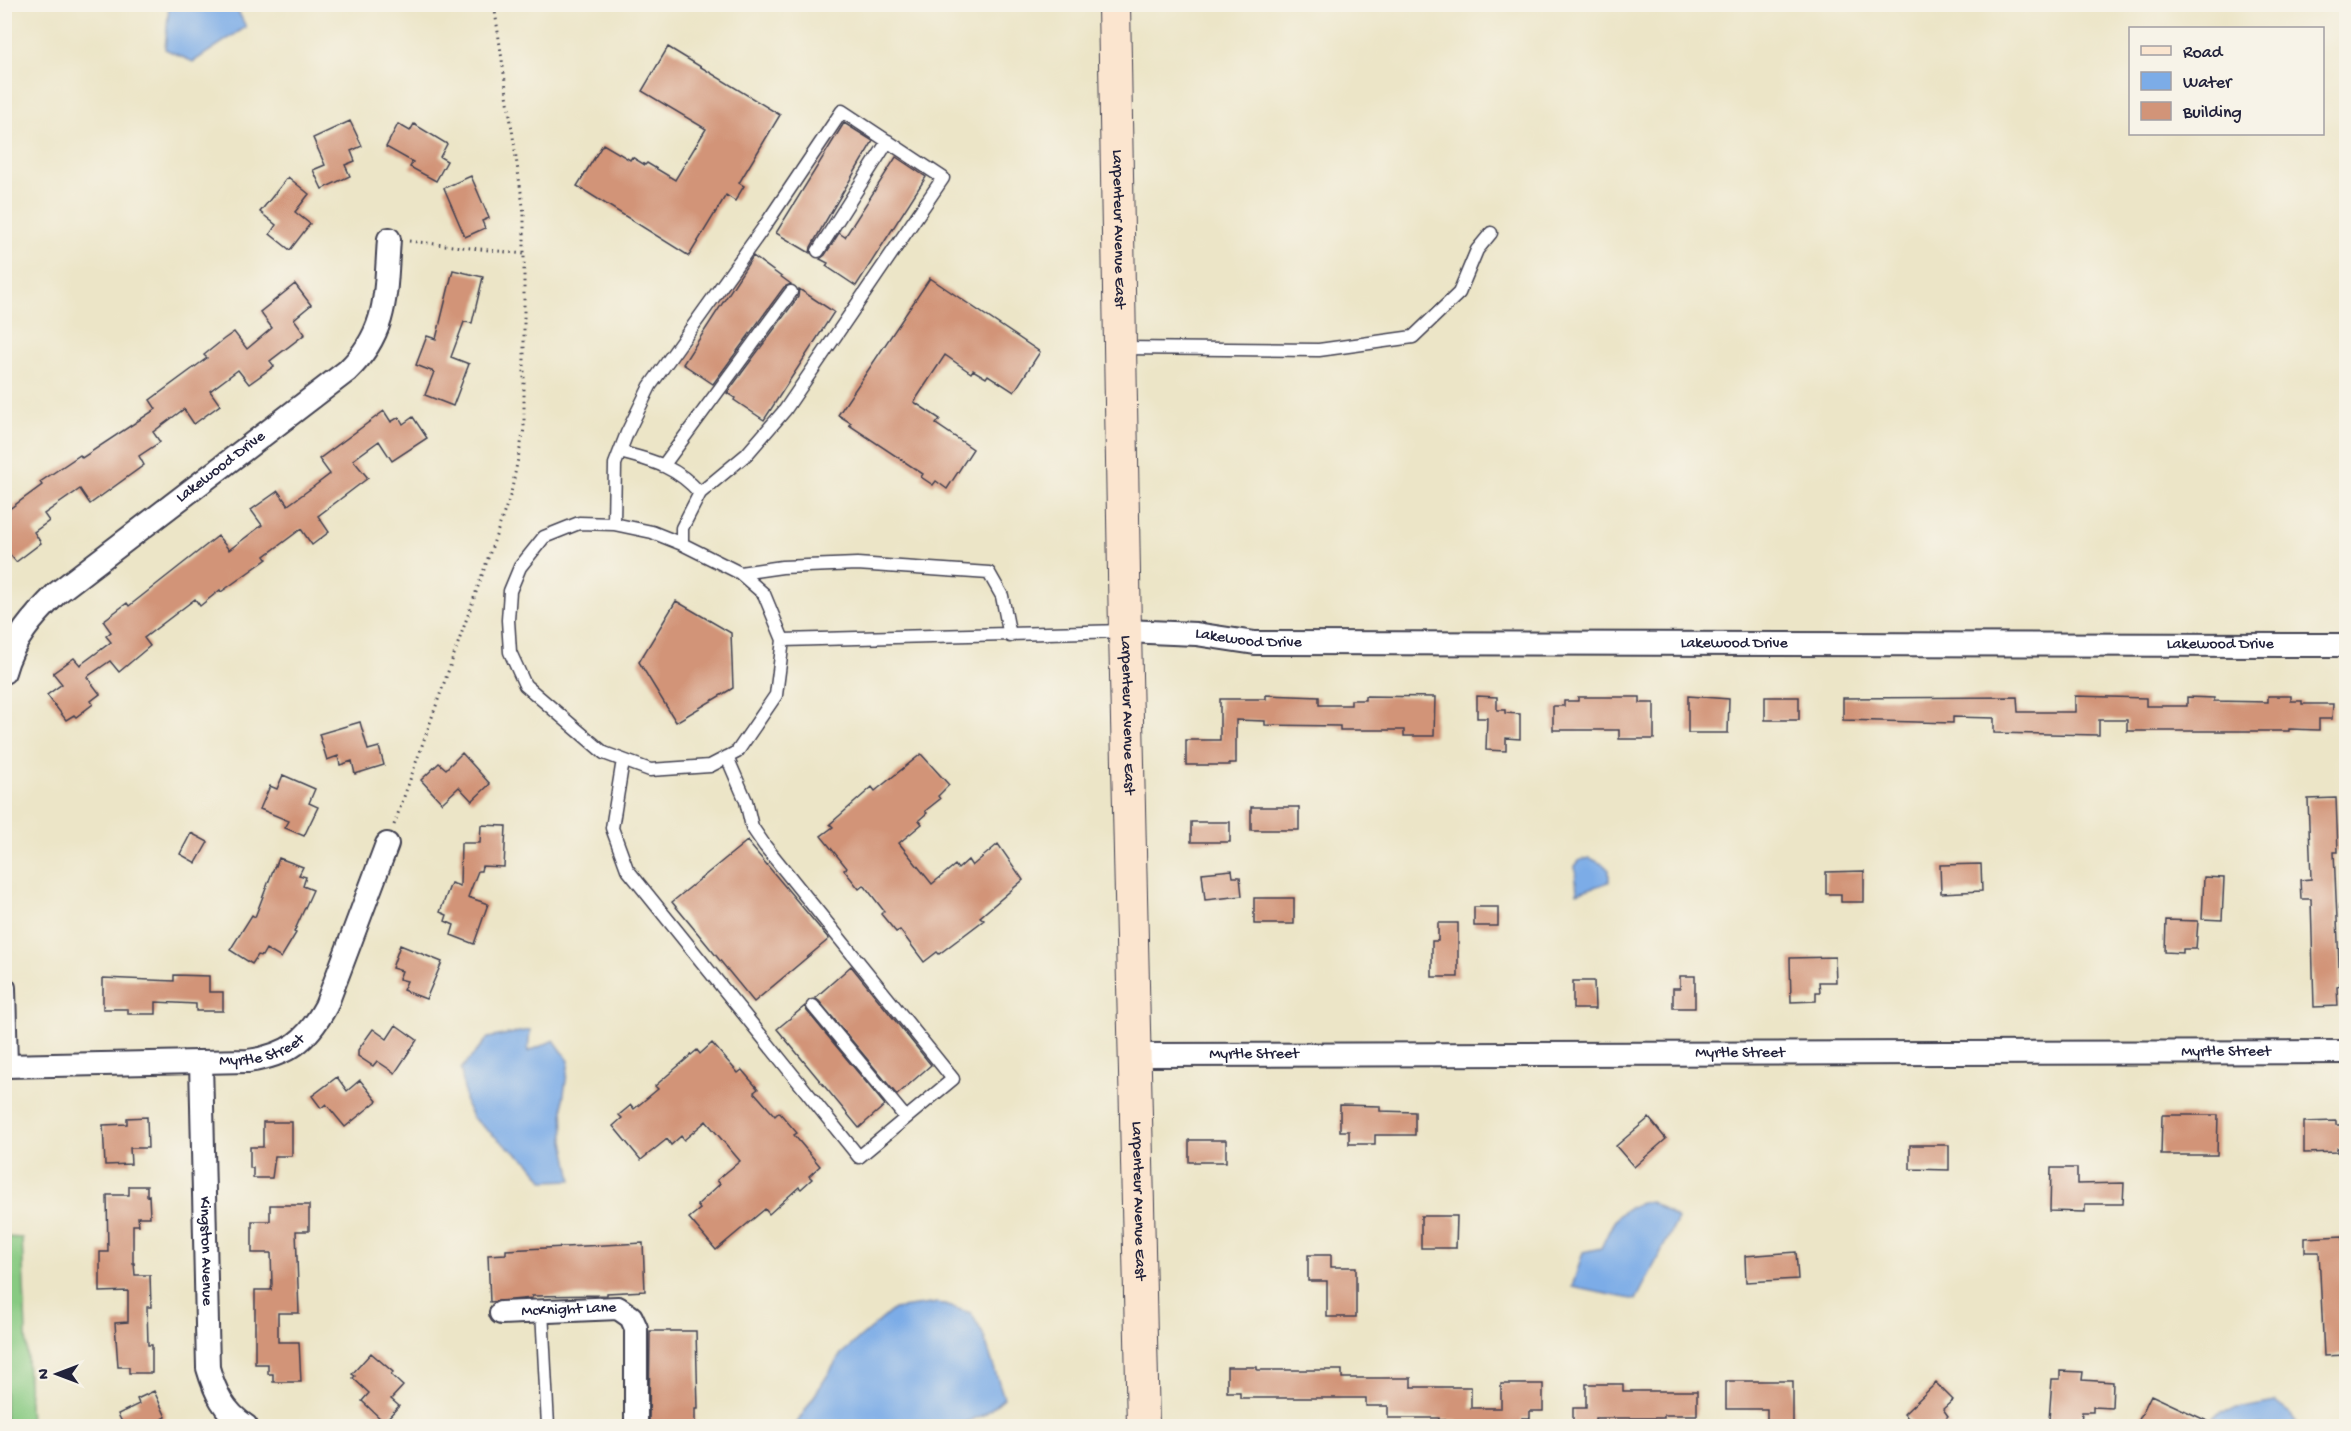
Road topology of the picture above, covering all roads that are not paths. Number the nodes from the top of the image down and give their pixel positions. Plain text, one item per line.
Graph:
1 (1114, 4) edge
2 (888, 141) junction
3 (1491, 232) dead end
4 (389, 239) road end
5 (818, 251) dead end
6 (791, 292) dead end
7 (1120, 348) junction
8 (620, 452) junction
9 (663, 466) junction
10 (700, 493) junction
11 (614, 524) junction
12 (682, 544) junction
13 (740, 573) junction
14 (1125, 631) junction
15 (1010, 636) junction
16 (783, 640) junction
17 (2346, 645) edge
18 (4, 672) edge
19 (727, 757) junction
20 (623, 760) junction
21 (387, 844) road end
22 (4, 988) edge
23 (813, 1006) dead end
24 (2346, 1052) edge
25 (1136, 1055) junction
26 (201, 1062) junction
27 (5, 1066) edge
28 (906, 1118) junction
29 (542, 1311) junction
30 (501, 1313) dead end
31 (246, 1426) edge
32 (549, 1426) edge
33 (636, 1426) edge
34 (1143, 1426) edge

1 - 7 street, Larpenteur Avenue East
2 - 5 lane
2 - 8 lane
2 - 10 lane
3 - 7 lane
4 - 18 street, Lakewood Drive
6 - 9 lane
7 - 14 street, Larpenteur Avenue East
8 - 9 lane
8 - 11 lane
9 - 10 lane
10 - 12 lane
11 - 12 lane
11 - 20 lane
12 - 13 lane
13 - 15 lane
13 - 16 lane
14 - 15 lane
14 - 17 street, Lakewood Drive
14 - 25 street, Larpenteur Avenue East
15 - 16 lane
16 - 19 lane
19 - 20 lane
19 - 28 lane
20 - 28 lane
21 - 26 street, Myrtle Street
22 - 27 street
23 - 28 lane
24 - 25 street, Myrtle Street
25 - 34 street, Larpenteur Avenue East
26 - 27 street, Myrtle Street
26 - 31 street, Kingston Avenue
29 - 30 street, McKnight Lane
29 - 32 lane
29 - 33 street, McKnight Lane

